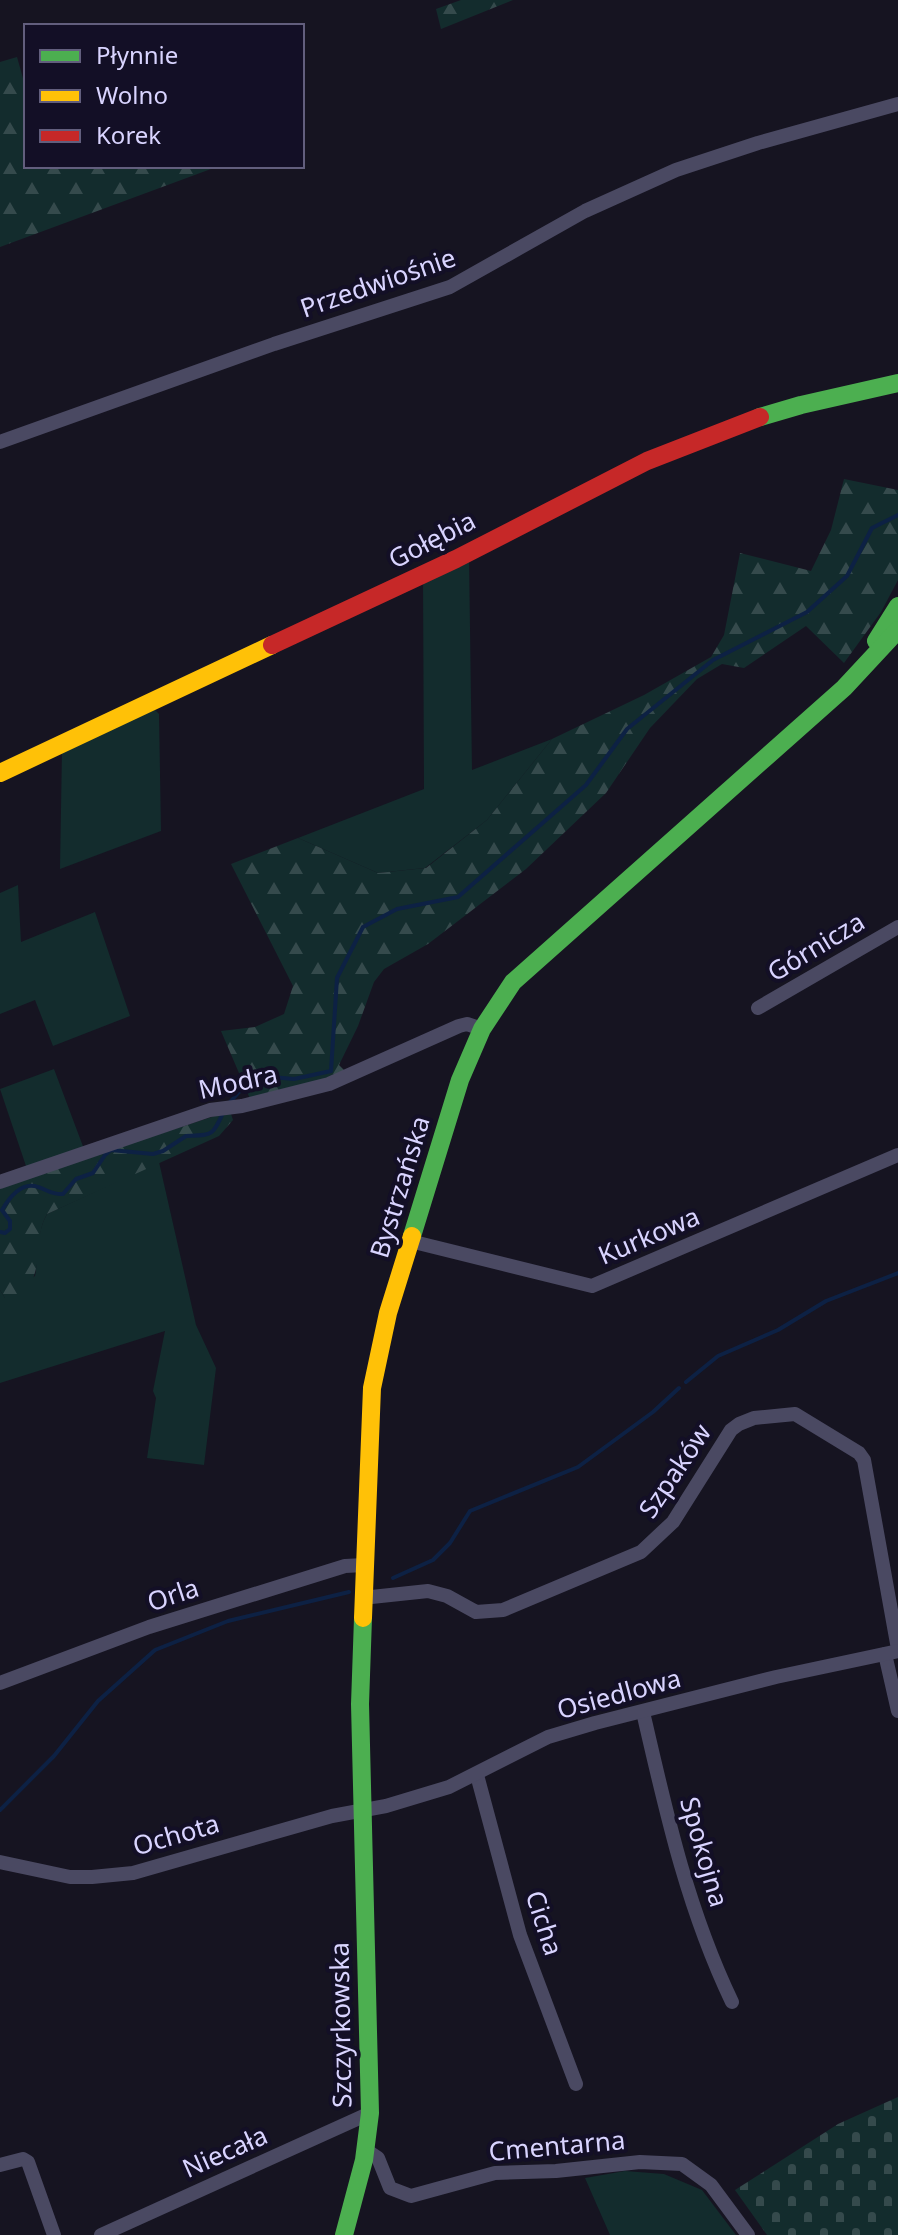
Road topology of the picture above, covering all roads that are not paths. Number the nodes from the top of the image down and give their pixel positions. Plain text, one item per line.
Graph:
1 (898, 104) edge
2 (898, 383) edge
3 (0, 442) edge
4 (898, 606) edge
5 (898, 630) edge
6 (806, 722) junction
7 (0, 773) edge
8 (898, 927) edge
9 (758, 1008) dead end
10 (482, 1029) junction
11 (898, 1155) edge
12 (0, 1182) edge
13 (410, 1241) junction
14 (364, 1565) junction
15 (362, 1598) junction
16 (894, 1651) edge
17 (0, 1683) edge
18 (898, 1711) edge
19 (643, 1712) junction
20 (477, 1775) junction
21 (362, 1810) junction
22 (0, 1862) edge
23 (732, 2002) dead end
24 (576, 2084) dead end
25 (370, 2113) junction
26 (366, 2150) junction
27 (0, 2165) edge
28 (54, 2235) edge
29 (101, 2235) edge
30 (344, 2235) edge
31 (748, 2235) edge

1 - 3 street, Przedwiośnie
2 - 7 main road, Gołębia
4 - 6 main road, Bystrzańska
5 - 6 main road, Bystrzańska
6 - 10 main road, Bystrzańska
8 - 9 street, Górnicza
10 - 12 street, Modra
10 - 13 main road, Bystrzańska
11 - 13 street, Kurkowa
13 - 14 main road, Bystrzańska
14 - 15 main road, Bystrzańska
14 - 17 street, Orla
15 - 16 street, Szpaków
15 - 21 main road, Bystrzańska
16 - 18 street, Szpaków
16 - 19 street, Osiedlowa
19 - 20 street, Osiedlowa
19 - 23 street, Spokojna
20 - 21 street, Osiedlowa
20 - 24 street, Cicha
21 - 22 street, Ochota
21 - 25 main road, Szczyrkowska
25 - 26 main road, Szczyrkowska
25 - 29 street, Niecała
26 - 30 main road, Szczyrkowska
26 - 31 street, Cmentarna
27 - 28 street

